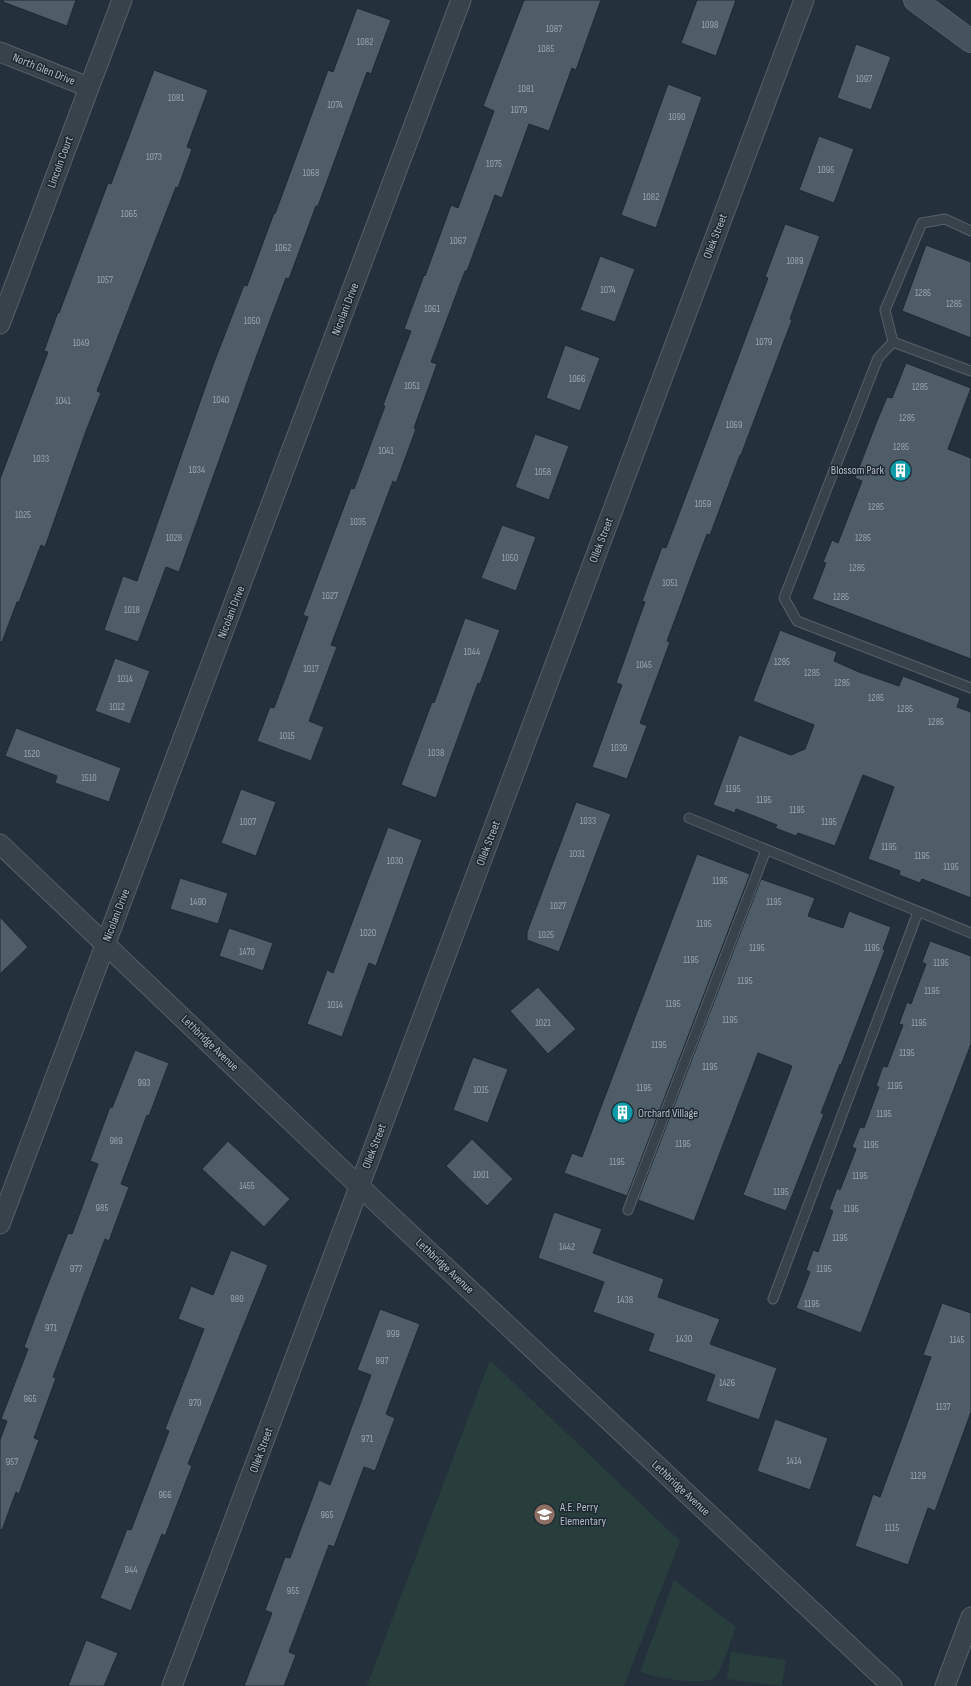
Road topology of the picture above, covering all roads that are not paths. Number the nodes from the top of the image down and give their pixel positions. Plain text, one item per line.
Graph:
1 (122, 0) edge
2 (461, 0) edge
3 (804, 0) edge
4 (915, 0) edge
5 (971, 41) edge
6 (0, 52) edge
7 (88, 87) junction
8 (971, 231) edge
9 (0, 324) edge
10 (893, 342) junction
11 (971, 371) edge
12 (971, 688) edge
13 (689, 818) dead end
14 (0, 844) edge
15 (766, 850) junction
16 (918, 912) junction
17 (971, 933) edge
18 (106, 944) junction
19 (359, 1186) junction
20 (628, 1210) dead end
21 (0, 1224) edge
22 (772, 1300) dead end
23 (971, 1618) edge
24 (172, 1686) edge
25 (892, 1686) edge
26 (945, 1686) edge

1 - 7 street, Lincoln Court
2 - 18 street, Nicolani Drive
3 - 19 street, Ollek Street
4 - 5 main road
6 - 7 street, North Glen Drive
7 - 9 street, Lincoln Court
8 - 10 lane
10 - 11 lane
10 - 12 lane
13 - 15 lane
14 - 18 street, Lethbridge Avenue
15 - 16 lane
15 - 20 lane
16 - 17 lane
16 - 22 lane
18 - 19 street, Lethbridge Avenue
18 - 21 street, Nicolani Drive
19 - 24 street, Ollek Street
19 - 25 street, Lethbridge Avenue
23 - 26 street

